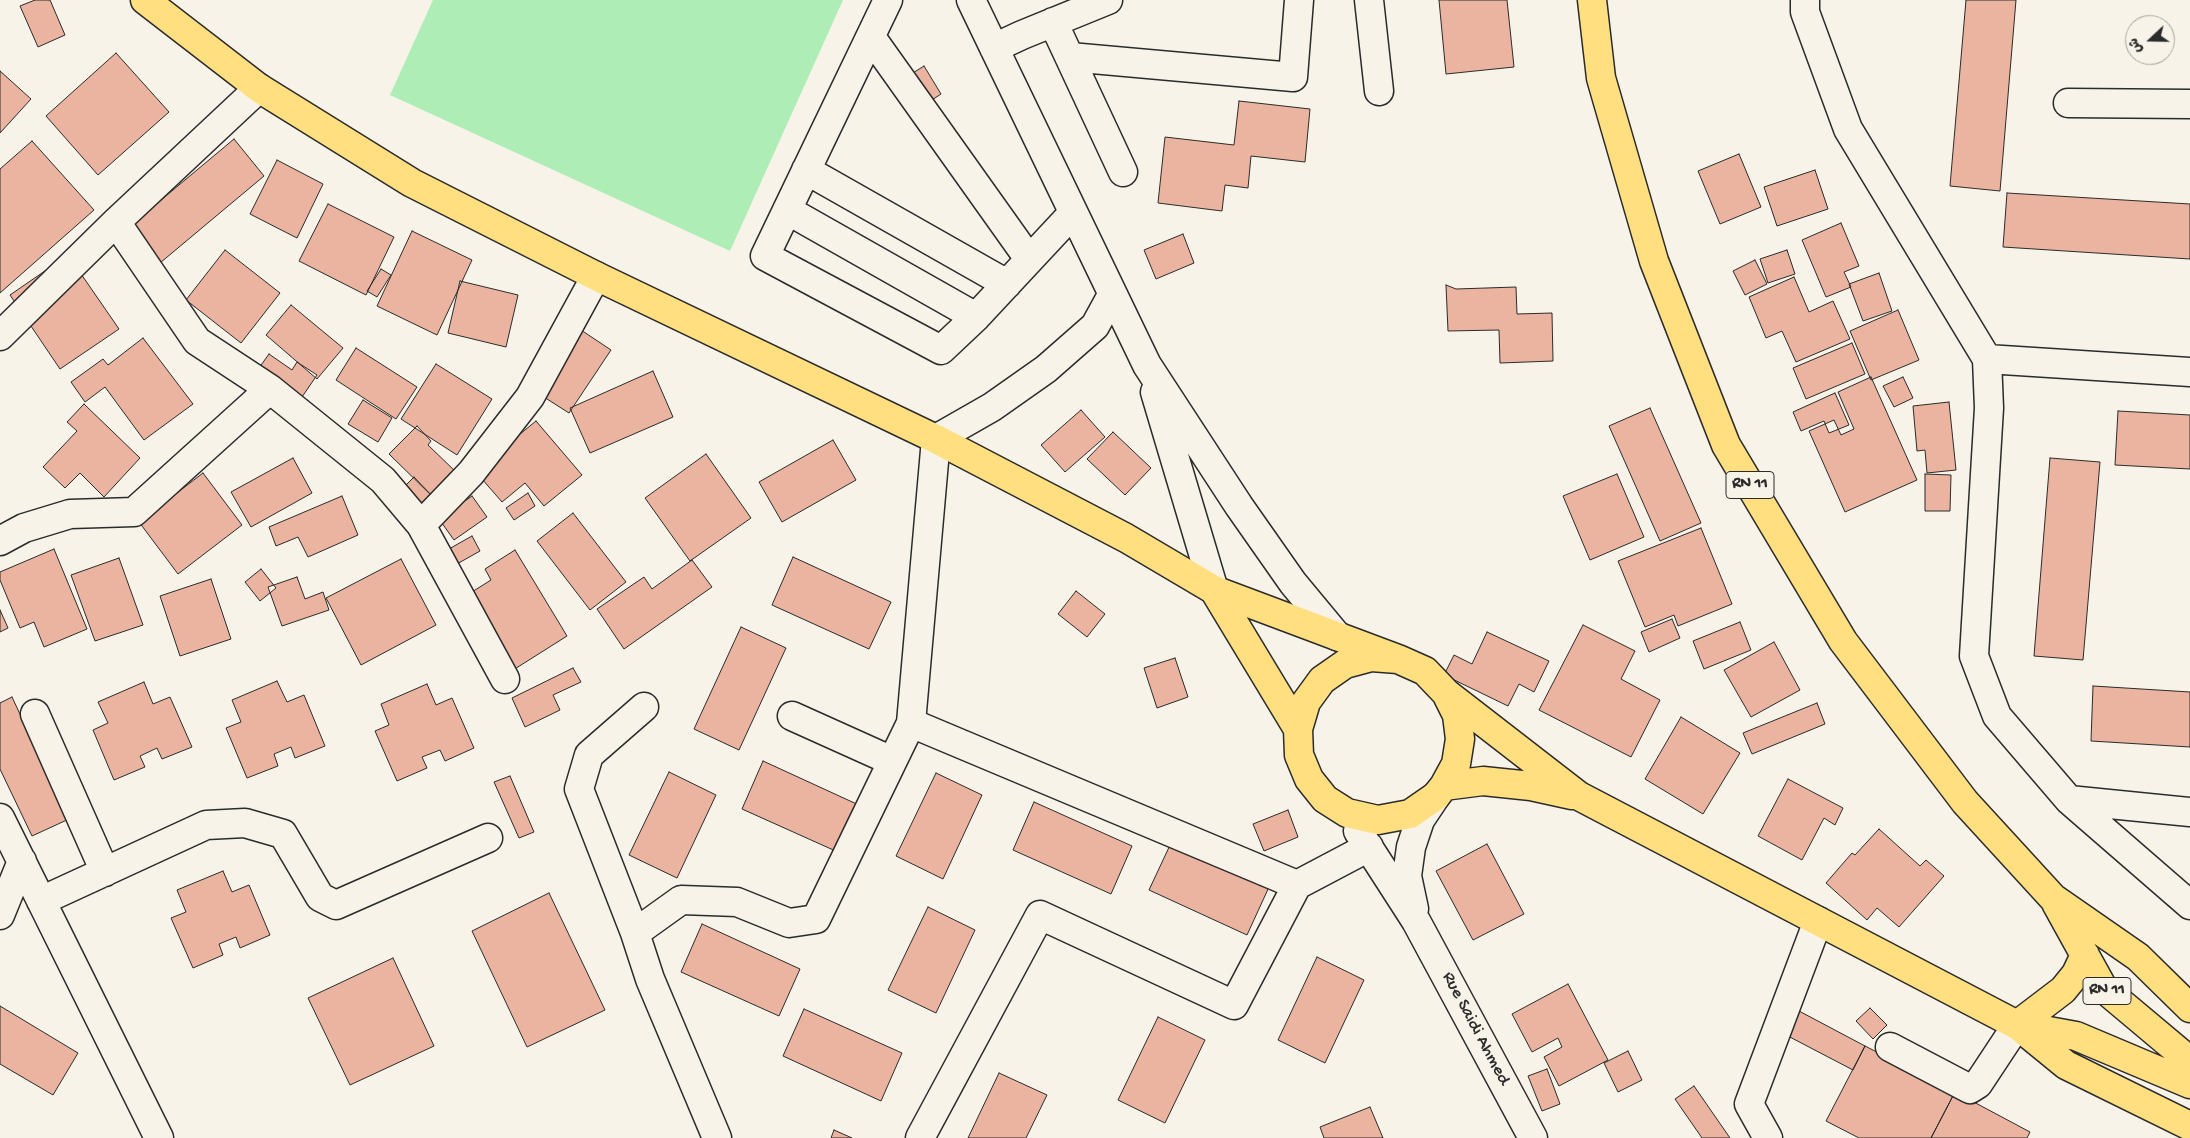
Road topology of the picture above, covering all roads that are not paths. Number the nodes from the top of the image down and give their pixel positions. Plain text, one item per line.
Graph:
1 (145, 0) edge
2 (888, 0) edge
3 (971, 0) edge
4 (1108, 0) edge
5 (1299, 0) edge
6 (1369, 0) edge
7 (1592, 0) edge
8 (1804, 0) edge
9 (1053, 22) junction
10 (871, 37) junction
11 (994, 48) junction
12 (1070, 56) junction
13 (259, 88) junction
14 (1379, 92) dead end
15 (2068, 103) dead end
16 (2190, 104) edge
17 (806, 170) junction
18 (1123, 172) dead end
19 (787, 210) junction
20 (1073, 213) junction
21 (116, 222) junction
22 (1029, 259) junction
23 (596, 276) junction
24 (1007, 284) junction
25 (1112, 295) junction
26 (976, 317) junction
27 (0, 336) edge
28 (1987, 359) junction
29 (1147, 365) junction
30 (2190, 372) edge
31 (270, 389) junction
32 (936, 439) junction
33 (421, 525) junction
34 (0, 541) edge
35 (1214, 590) junction
36 (1337, 636) junction
37 (1398, 659) junction
38 (505, 679) dead end
39 (1446, 692) junction
40 (644, 707) dead end
41 (35, 714) dead end
42 (792, 716) dead end
43 (911, 723) junction
44 (1298, 729) junction
45 (892, 761) junction
46 (1440, 791) junction
47 (1579, 796) junction
48 (2068, 800) junction
49 (1347, 812) junction
50 (2190, 812) edge
51 (0, 818) edge
52 (488, 838) dead end
53 (1368, 847) junction
54 (22, 861) junction
55 (105, 872) junction
56 (1297, 885) junction
57 (2053, 898) junction
58 (41, 901) junction
59 (2190, 905) edge
60 (0, 916) edge
61 (1416, 921) junction
62 (1818, 921) junction
63 (635, 933) junction
64 (2086, 955) junction
65 (2190, 1008) edge
66 (2017, 1025) junction
67 (1890, 1047) dead end
68 (2190, 1061) edge
69 (2190, 1084) edge
70 (2190, 1126) edge
71 (154, 1135) edge
72 (716, 1138) edge
73 (920, 1138) edge
74 (1533, 1138) edge
75 (1768, 1138) edge

1 - 13 main road
2 - 10 street
3 - 11 street
4 - 9 street
5 - 12 street
6 - 14 street
7 - 57 main road, RN 11
8 - 28 street
9 - 11 street
9 - 12 street
10 - 17 street
10 - 22 street
11 - 20 street
12 - 18 street
13 - 21 street
13 - 23 main road
15 - 16 street
17 - 19 street
17 - 24 street
19 - 26 street
19 - 26 street
20 - 22 street
20 - 25 street
21 - 27 street
21 - 31 street
22 - 24 street
23 - 32 main road
23 - 33 street
24 - 26 street
25 - 29 street
25 - 32 street
28 - 30 street
28 - 48 street
29 - 35 street
29 - 36 street
31 - 33 street
31 - 34 street
32 - 35 main road
32 - 43 street
33 - 38 street
35 - 36 main road
35 - 44 main road
36 - 37 main road
37 - 39 main road
37 - 44 main road
39 - 46 main road
39 - 47 main road
40 - 63 street
41 - 55 street
42 - 45 street
43 - 45 street
43 - 56 street
44 - 49 main road
45 - 63 street
46 - 47 main road
46 - 49 main road
46 - 61 street
47 - 62 main road
48 - 50 street
48 - 59 street
49 - 53 street
51 - 54 street
52 - 55 street
53 - 56 street
53 - 61 street
54 - 58 street
54 - 60 street
55 - 58 street
56 - 73 street
57 - 64 main road, RN 11
57 - 65 main road, RN 11
58 - 71 street
61 - 74 street, Rue Saidi Ahmed
62 - 66 main road
62 - 75 street
63 - 72 street
64 - 66 main road
64 - 68 main road, RN 11
66 - 67 street
66 - 69 main road
66 - 70 main road

